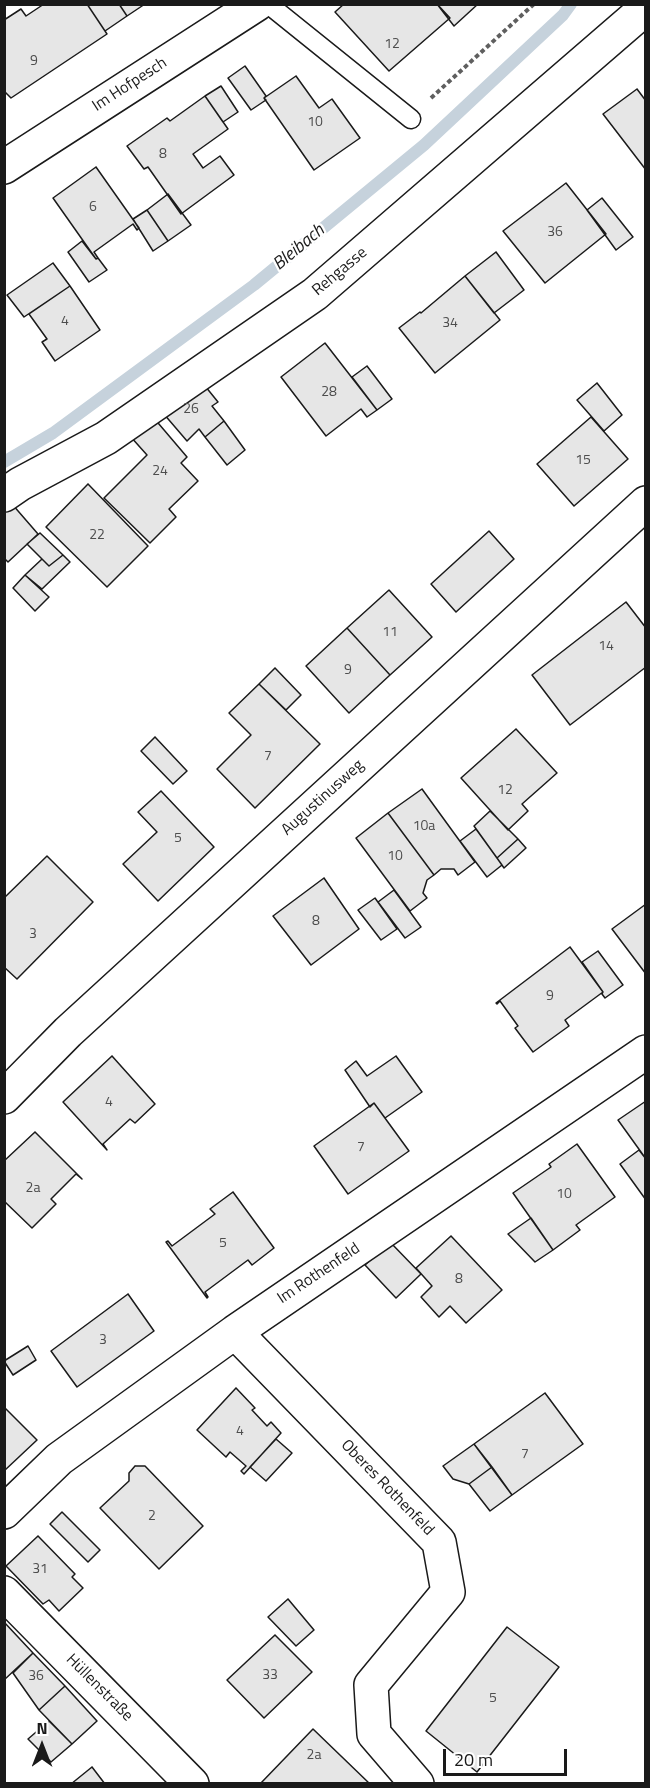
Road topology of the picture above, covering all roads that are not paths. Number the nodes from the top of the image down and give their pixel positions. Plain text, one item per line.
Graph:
1 (257, 4) edge
2 (268, 4) edge
3 (645, 8) edge
4 (411, 119) road end
5 (4, 167) edge
6 (4, 495) edge
7 (645, 503) edge
8 (645, 1052) edge
9 (4, 1097) edge
10 (235, 1332) junction
11 (4, 1512) edge
12 (4, 1593) edge
13 (192, 1784) edge
14 (417, 1784) edge

1 - 5 street, Im Hofpesch
2 - 4 lane
3 - 6 street, Rehgasse
7 - 9 street, Augustinusweg
8 - 10 street, Im Rothenfeld
10 - 11 street, Im Rothenfeld
10 - 14 street, Oberes Rothenfeld
12 - 13 street, Hüllenstraße

